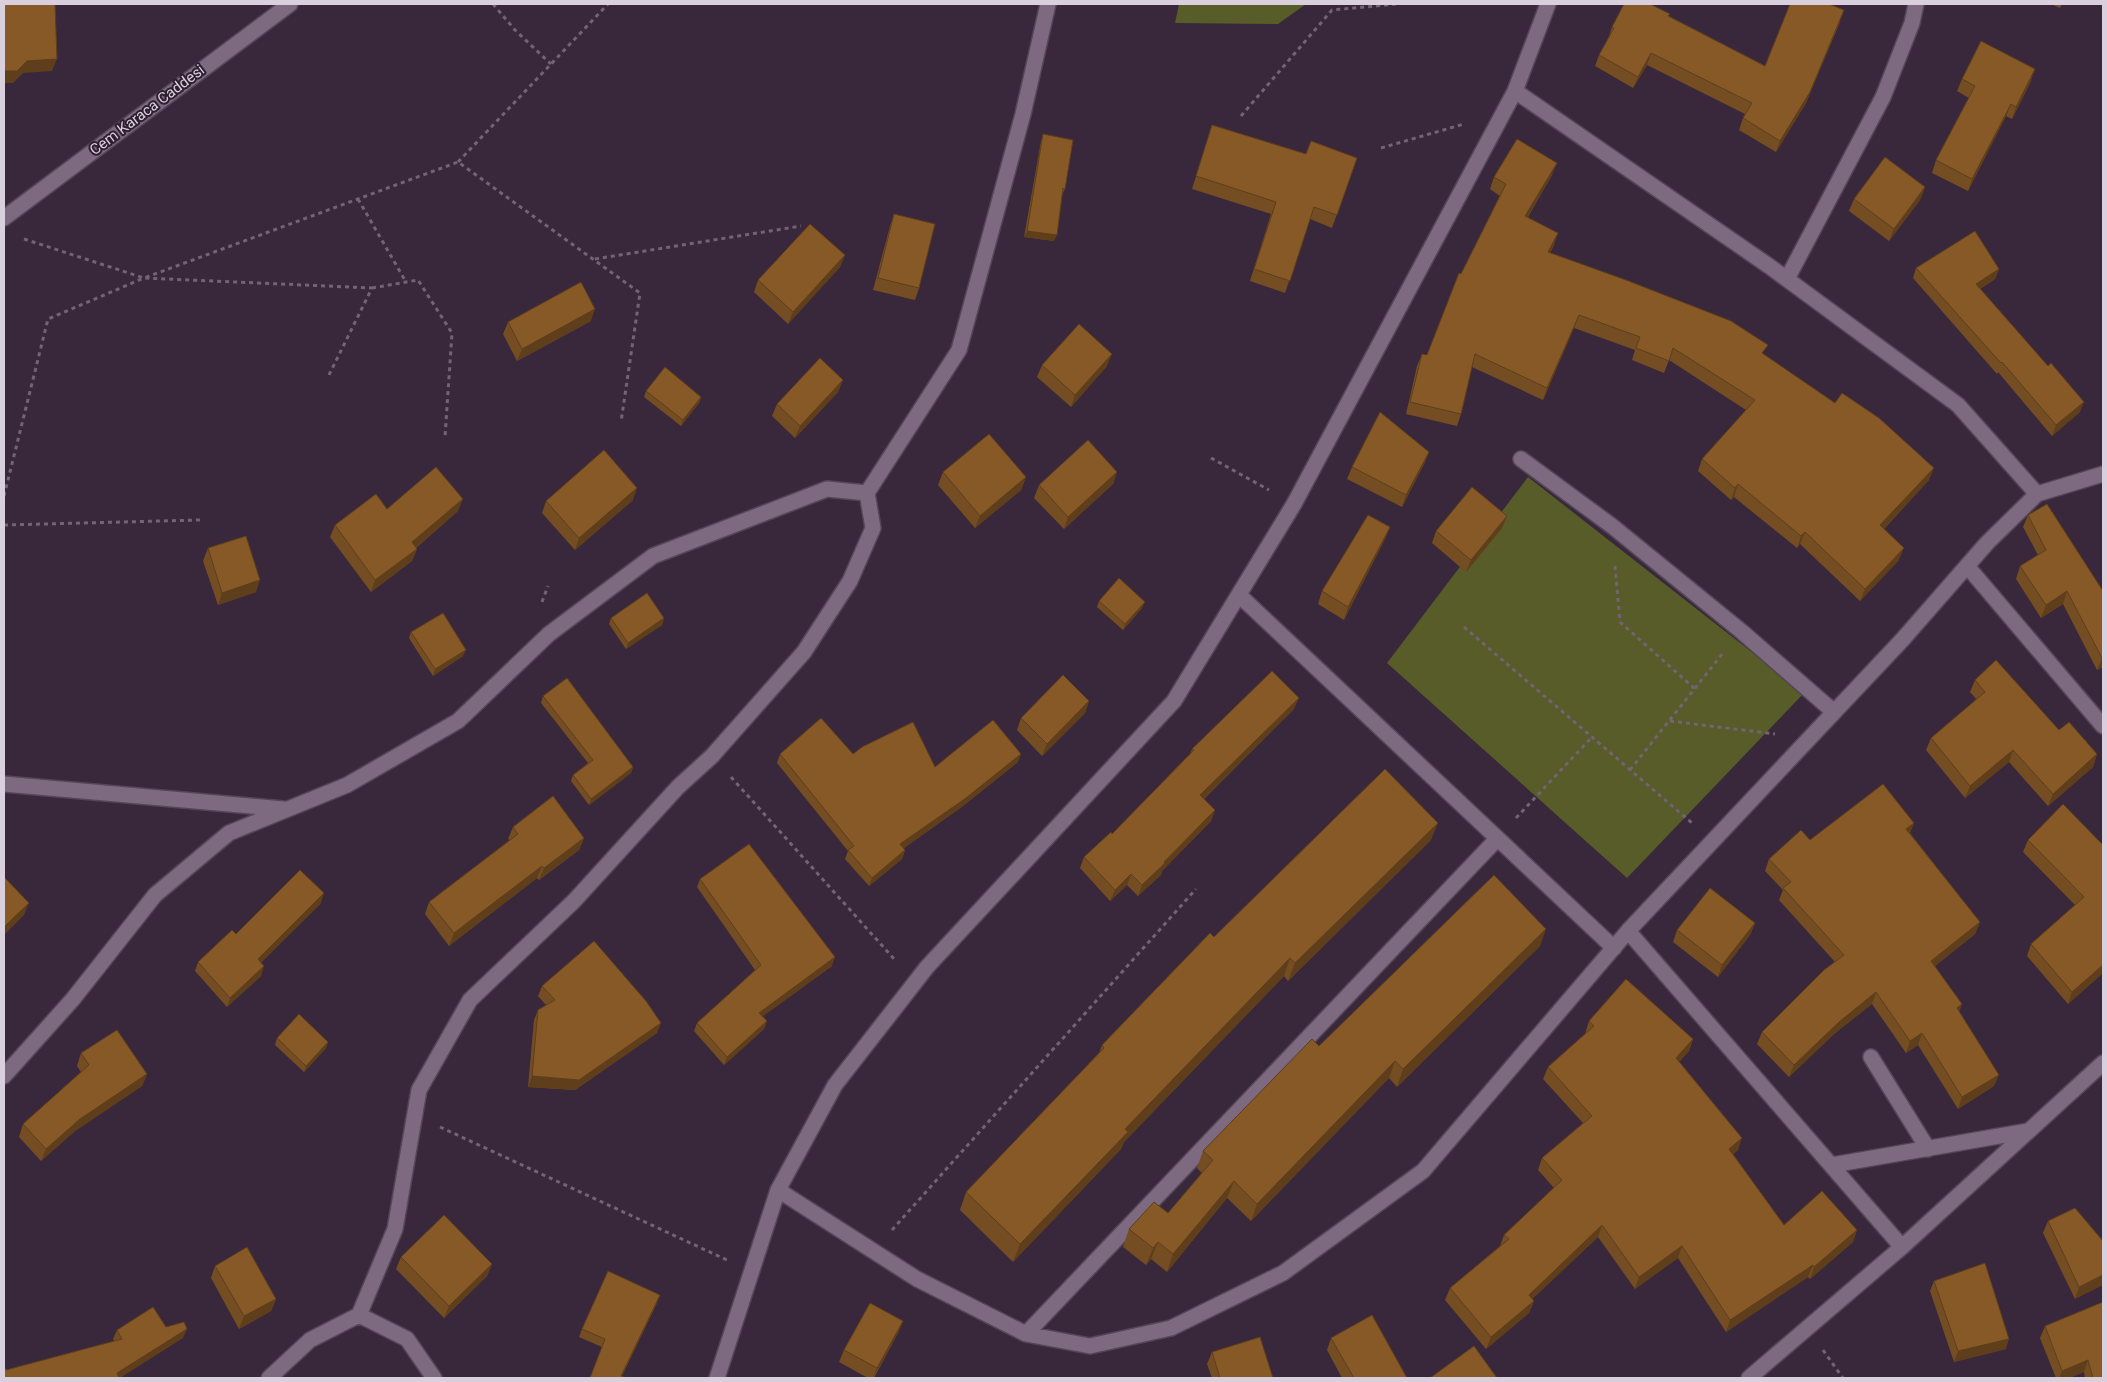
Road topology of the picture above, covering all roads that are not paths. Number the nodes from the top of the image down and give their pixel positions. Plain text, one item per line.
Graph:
1 (290, 4) edge
2 (1048, 4) edge
3 (1548, 4) edge
4 (1916, 4) edge
5 (1515, 91) junction
6 (4, 218) edge
7 (1787, 280) junction
8 (1521, 459) dead end
9 (2103, 474) edge
10 (867, 493) junction
11 (2037, 494) junction
12 (1967, 566) junction
13 (1239, 595) junction
14 (1834, 712) junction
15 (2103, 726) edge
16 (4, 784) edge
17 (287, 810) junction
18 (1497, 839) junction
19 (1628, 932) junction
20 (1614, 948) junction
21 (1871, 1057) dead end
22 (2103, 1062) edge
23 (4, 1076) edge
24 (2028, 1131) junction
25 (1928, 1148) junction
26 (1832, 1165) junction
27 (778, 1190) junction
28 (1902, 1247) junction
29 (359, 1314) junction
30 (1026, 1334) junction
31 (268, 1378) edge
32 (434, 1378) edge
33 (717, 1378) edge
34 (1749, 1378) edge

1 - 6 street, Cem Karaca Caddesi
2 - 10 street
3 - 5 street
4 - 7 street
5 - 7 street
5 - 13 street
7 - 11 street
8 - 14 street
9 - 11 street
10 - 17 street
10 - 29 street
11 - 12 street
12 - 14 street
12 - 15 street
13 - 18 street
13 - 27 street
14 - 19 street
16 - 17 street
17 - 23 street
18 - 20 street
18 - 30 street
19 - 20 street
19 - 26 street
20 - 30 street
21 - 25 street
22 - 24 street
24 - 25 street
24 - 28 street
25 - 26 street
26 - 28 street
27 - 30 street
27 - 33 street
28 - 34 street
29 - 31 street
29 - 32 street

